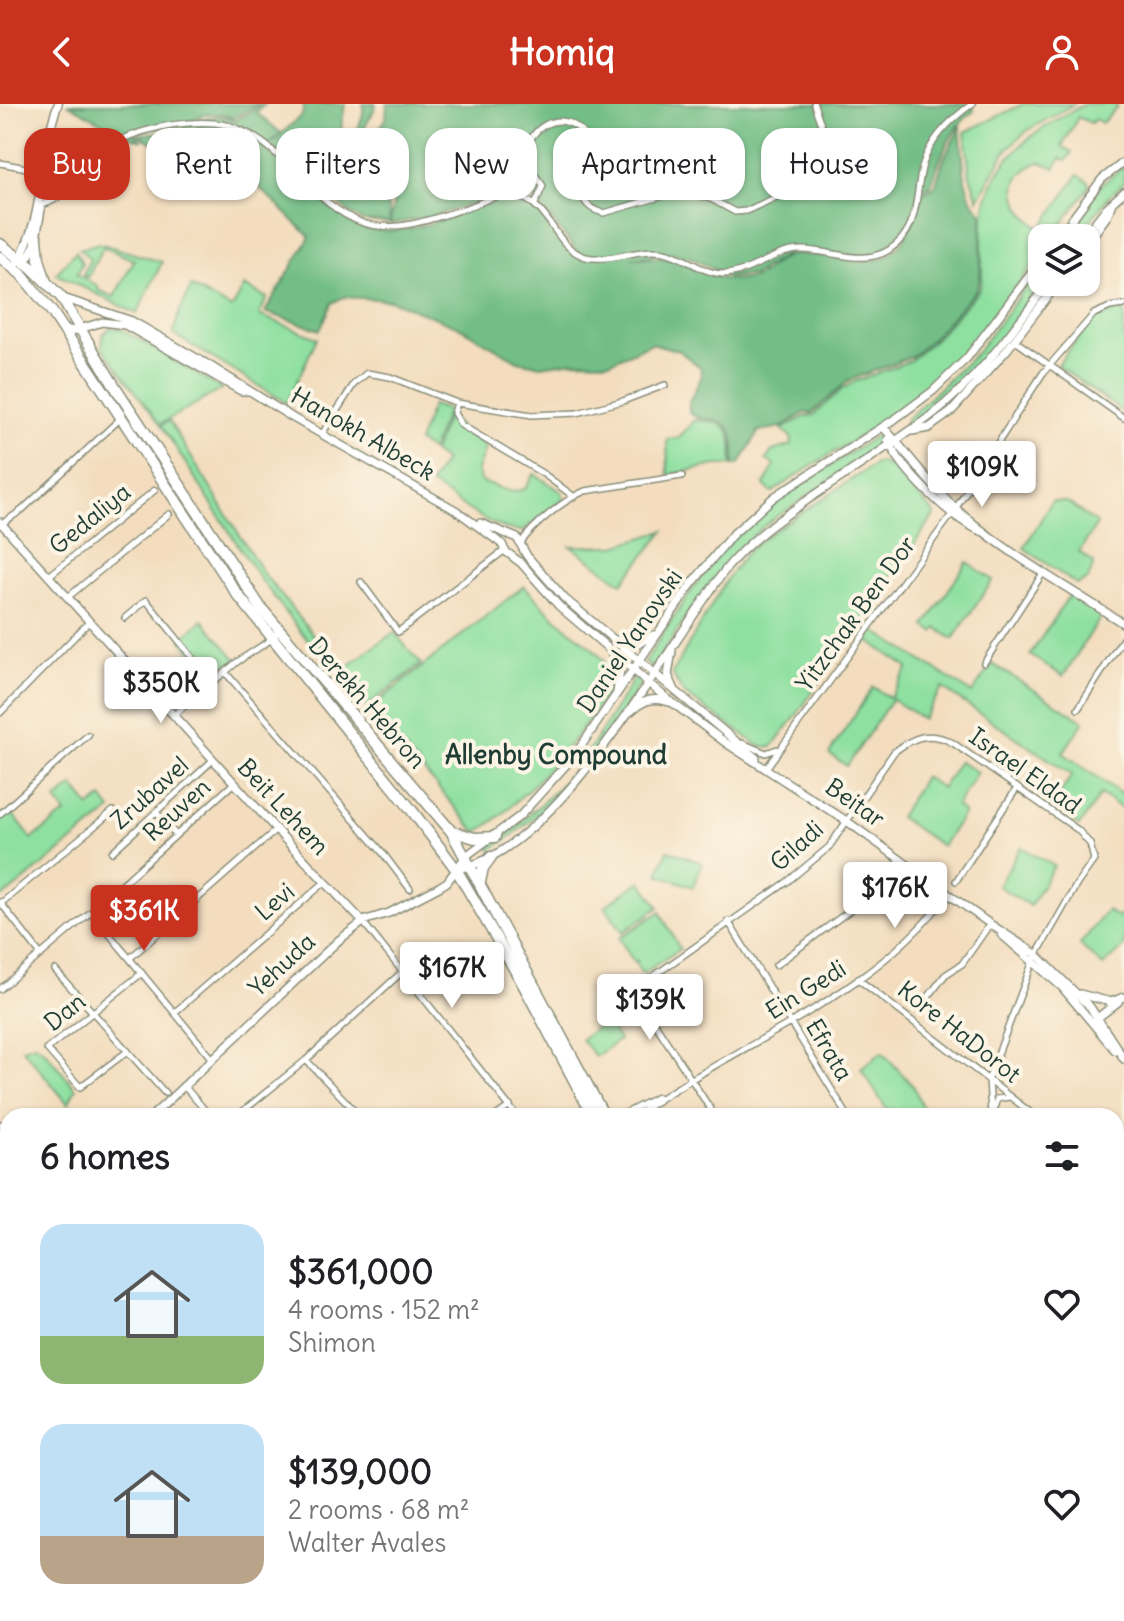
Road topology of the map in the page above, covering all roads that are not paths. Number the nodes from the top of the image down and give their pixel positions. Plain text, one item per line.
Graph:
1 (58, 104) edge
2 (814, 104) edge
3 (972, 104) edge
4 (51, 128) edge
5 (1124, 162) edge
6 (0, 163) edge
7 (24, 167) edge
8 (1124, 190) edge
9 (39, 200) edge
10 (1112, 202) junction
11 (39, 203) junction
12 (535, 204) junction
13 (1101, 214) junction
14 (1068, 224) edge
15 (1094, 224) edge
16 (1100, 226) edge
17 (37, 238) junction
18 (0, 244) edge
19 (0, 257) edge
20 (20, 263) junction
21 (1028, 277) edge
22 (46, 281) junction
23 (1038, 296) edge
24 (1048, 296) edge
25 (61, 297) junction
26 (1124, 305) edge
27 (64, 329) junction
28 (79, 329) junction
29 (1014, 340) junction
30 (1049, 365) junction
31 (665, 385) dead end
32 (249, 391) junction
33 (457, 403) junction
34 (127, 414) junction
35 (1124, 418) edge
36 (883, 427) junction
37 (910, 431) junction
38 (322, 434) junction
39 (893, 442) junction
40 (873, 455) junction
41 (902, 463) junction
42 (682, 476) dead end
43 (155, 490) dead end
44 (573, 496) junction
45 (457, 511) junction
46 (954, 512) junction
47 (169, 514) dead end
48 (1, 524) edge
49 (517, 540) junction
50 (505, 549) junction
51 (1044, 571) junction
52 (48, 576) junction
53 (361, 582) dead end
54 (67, 598) junction
55 (125, 618) dead end
56 (89, 622) junction
57 (665, 622) junction
58 (1124, 624) edge
59 (275, 634) junction
60 (607, 635) junction
61 (678, 636) junction
62 (1124, 637) edge
63 (597, 639) junction
64 (639, 662) junction
65 (984, 663) dead end
66 (633, 671) junction
67 (225, 672) junction
68 (653, 674) junction
69 (647, 682) junction
70 (213, 683) junction
71 (681, 696) junction
72 (615, 699) junction
73 (675, 704) junction
74 (1078, 709) dead end
75 (0, 713) edge
76 (173, 716) junction
77 (622, 719) junction
78 (88, 735) dead end
79 (788, 736) junction
80 (737, 740) junction
81 (766, 753) joint
82 (213, 760) junction
83 (767, 767) junction
84 (234, 783) junction
85 (1017, 788) junction
86 (113, 811) dead end
87 (156, 812) junction
88 (0, 814) edge
89 (848, 822) junction
90 (276, 830) junction
91 (451, 831) junction
92 (176, 835) junction
93 (495, 837) junction
94 (112, 852) dead end
95 (466, 856) junction
96 (491, 857) junction
97 (901, 860) junction
98 (471, 867) junction
99 (456, 869) junction
100 (956, 881) dead end
101 (325, 882) junction
102 (480, 884) junction
103 (410, 889) dead end
104 (948, 894) junction
105 (0, 903) edge
106 (344, 904) junction
107 (91, 912) junction
108 (728, 921) junction
109 (363, 922) junction
110 (993, 927) junction
111 (353, 929) junction
112 (41, 955) junction
113 (130, 958) junction
114 (1034, 958) junction
115 (776, 965) dead end
116 (55, 970) dead end
117 (402, 972) junction
118 (142, 973) junction
119 (858, 979) junction
120 (0, 989) edge
121 (1078, 994) junction
122 (1124, 998) edge
123 (926, 1000) dead end
124 (94, 1011) junction
125 (175, 1012) junction
126 (790, 1021) junction
127 (1097, 1021) junction
128 (128, 1051) junction
129 (1122, 1056) edge
130 (212, 1058) junction
131 (306, 1060) junction
132 (989, 1078) junction
133 (692, 1079) junction
134 (184, 1086) junction
135 (165, 1093) dead end
136 (666, 1094) junction
137 (1017, 1101) junction
138 (510, 1106) joint
139 (161, 1108) edge
140 (203, 1108) edge
141 (247, 1108) edge
142 (352, 1108) edge
143 (507, 1108) edge
144 (589, 1108) edge
145 (600, 1108) edge
146 (637, 1108) edge
147 (646, 1108) edge
148 (710, 1108) edge
149 (843, 1108) edge
150 (991, 1108) edge
151 (993, 1108) edge
152 (1025, 1108) edge

1 - 4 street
2 - 12 street
3 - 12 street
5 - 14 street
6 - 7 street
8 - 10 street
8 - 13 street
9 - 11 street
10 - 13 street
10 - 16 street
11 - 12 street
11 - 17 street
11 - 20 street
13 - 15 street
17 - 20 street
17 - 22 highway
18 - 20 highway
19 - 20 highway
20 - 22 highway, Derekh Hebron
20 - 27 highway
21 - 36 street, Daniel Yanovski
22 - 25 highway, Derekh Hebron
23 - 37 street, Daniel Yanovski
24 - 29 street
25 - 28 highway, Derekh Hebron
25 - 32 street, Hanokh Albeck
26 - 30 street, Yitzchak Ben Dor
27 - 28 street, Hanokh Albeck
27 - 34 highway
28 - 32 street, Hanokh Albeck
28 - 34 highway, Derekh Hebron
29 - 30 street
29 - 37 street
30 - 35 street
30 - 46 street, Yitzchak Ben Dor
31 - 33 street
32 - 38 street, Hanokh Albeck
33 - 38 street
33 - 44 street
34 - 48 street
34 - 59 highway, Derekh Hebron
36 - 39 street
36 - 57 street, Daniel Yanovski
37 - 39 street, Daniel Yanovski
38 - 45 street, Hanokh Albeck
39 - 40 street, Daniel Yanovski
39 - 41 street
39 - 46 street
40 - 41 street
40 - 61 street, Daniel Yanovski
41 - 46 street
42 - 44 street
43 - 52 street, Gedaliya
44 - 49 street
45 - 49 street, Hanokh Albeck
45 - 50 street, Hanokh Albeck
46 - 51 street
46 - 79 street, Yitzchak Ben Dor
47 - 54 street
48 - 52 street, Beit Lehem
49 - 50 street
49 - 50 street
49 - 60 street, Hanokh Albeck
50 - 53 street
50 - 63 street, Hanokh Albeck
51 - 58 street
51 - 65 street
52 - 54 street, Beit Lehem
54 - 56 street, Beit Lehem
55 - 70 street
56 - 75 street
56 - 76 street, Beit Lehem
57 - 60 street
57 - 64 street, Daniel Yanovski
59 - 67 street
59 - 91 highway, Derekh Hebron
59 - 99 highway, Derekh Hebron
60 - 64 street, Hanokh Albeck
61 - 68 street, Daniel Yanovski
61 - 71 street
62 - 74 street
63 - 66 street, Hanokh Albeck
63 - 72 street
64 - 66 street, Daniel Yanovski
64 - 68 street, Hanokh Albeck
66 - 69 street, Hanokh Albeck
66 - 72 street, Daniel Yanovski
67 - 70 street
67 - 103 street
68 - 69 street, Daniel Yanovski
68 - 71 street, Beitar
69 - 73 street, Beitar
69 - 77 street, Daniel Yanovski
70 - 76 street
71 - 80 street, Beitar
72 - 93 street, Daniel Yanovski
73 - 77 street
73 - 83 street, Beitar
76 - 82 street, Beit Lehem
77 - 96 street, Daniel Yanovski
78 - 88 street
79 - 81 street, Yitzchak Ben Dor
79 - 83 street, Yitzchak Ben Dor
80 - 81 street, Beitar
80 - 83 street, Beitar
82 - 84 street, Beit Lehem
82 - 87 street, Zrubavel
83 - 89 street, Beitar
84 - 90 street, Beit Lehem
84 - 92 street, Reuven
85 - 89 street, Israel Eldad
85 - 100 street
85 - 114 street, Israel Eldad
86 - 105 street
87 - 92 street
87 - 94 street, Zrubavel
89 - 97 street, Beitar
89 - 108 street, Giladi
90 - 101 street, Beit Lehem
90 - 113 street
91 - 93 highway
91 - 95 highway, Derekh Hebron
92 - 107 street, Reuven
93 - 95 street, Daniel Yanovski
95 - 98 highway, Derekh Hebron
95 - 99 street, Daniel Yanovski
96 - 98 street, Daniel Yanovski
96 - 102 highway
97 - 104 street, Beitar
97 - 115 street
98 - 99 street, Daniel Yanovski
98 - 102 highway, Derekh Hebron
99 - 109 street, Yehuda
99 - 144 highway, Derekh Hebron
101 - 106 street, Beit Lehem
101 - 125 street, Levi
102 - 145 highway, Derekh Hebron
104 - 110 street, Beitar
104 - 119 street, Ein Gedi
105 - 112 street
106 - 109 street, Beit Lehem
106 - 111 street, Beit Lehem
107 - 112 street, Reuven
107 - 113 street
108 - 126 street, Efrata
108 - 133 street, Giladi
109 - 111 street, Yehuda
109 - 117 street, Beit Lehem
110 - 114 street, Beitar
110 - 123 street
111 - 130 street, Yehuda
112 - 120 street, Reuven
113 - 118 street
114 - 121 street, Beitar
114 - 127 street, Beitar
114 - 132 street
116 - 124 street
117 - 131 street
117 - 138 street, Beit Lehem
118 - 124 street, Dan
118 - 125 street
119 - 126 street, Ein Gedi
119 - 132 street, Kore HaDorot
121 - 122 street
121 - 127 street, Beitar
122 - 127 street
124 - 128 street
124 - 128 street, Dan
125 - 130 street
126 - 133 street, Ein Gedi
126 - 149 street, Efrata
127 - 129 street, Beitar
128 - 135 street
130 - 134 street, Yehuda
131 - 141 street
131 - 142 street
132 - 137 street, Kore HaDorot
132 - 150 street
133 - 136 street, Ein Gedi
133 - 148 street
134 - 139 street, Yehuda
134 - 140 street
136 - 146 street, Ein Gedi
136 - 147 street, Ein Gedi
137 - 151 street
137 - 152 street, Kore HaDorot
138 - 143 street

